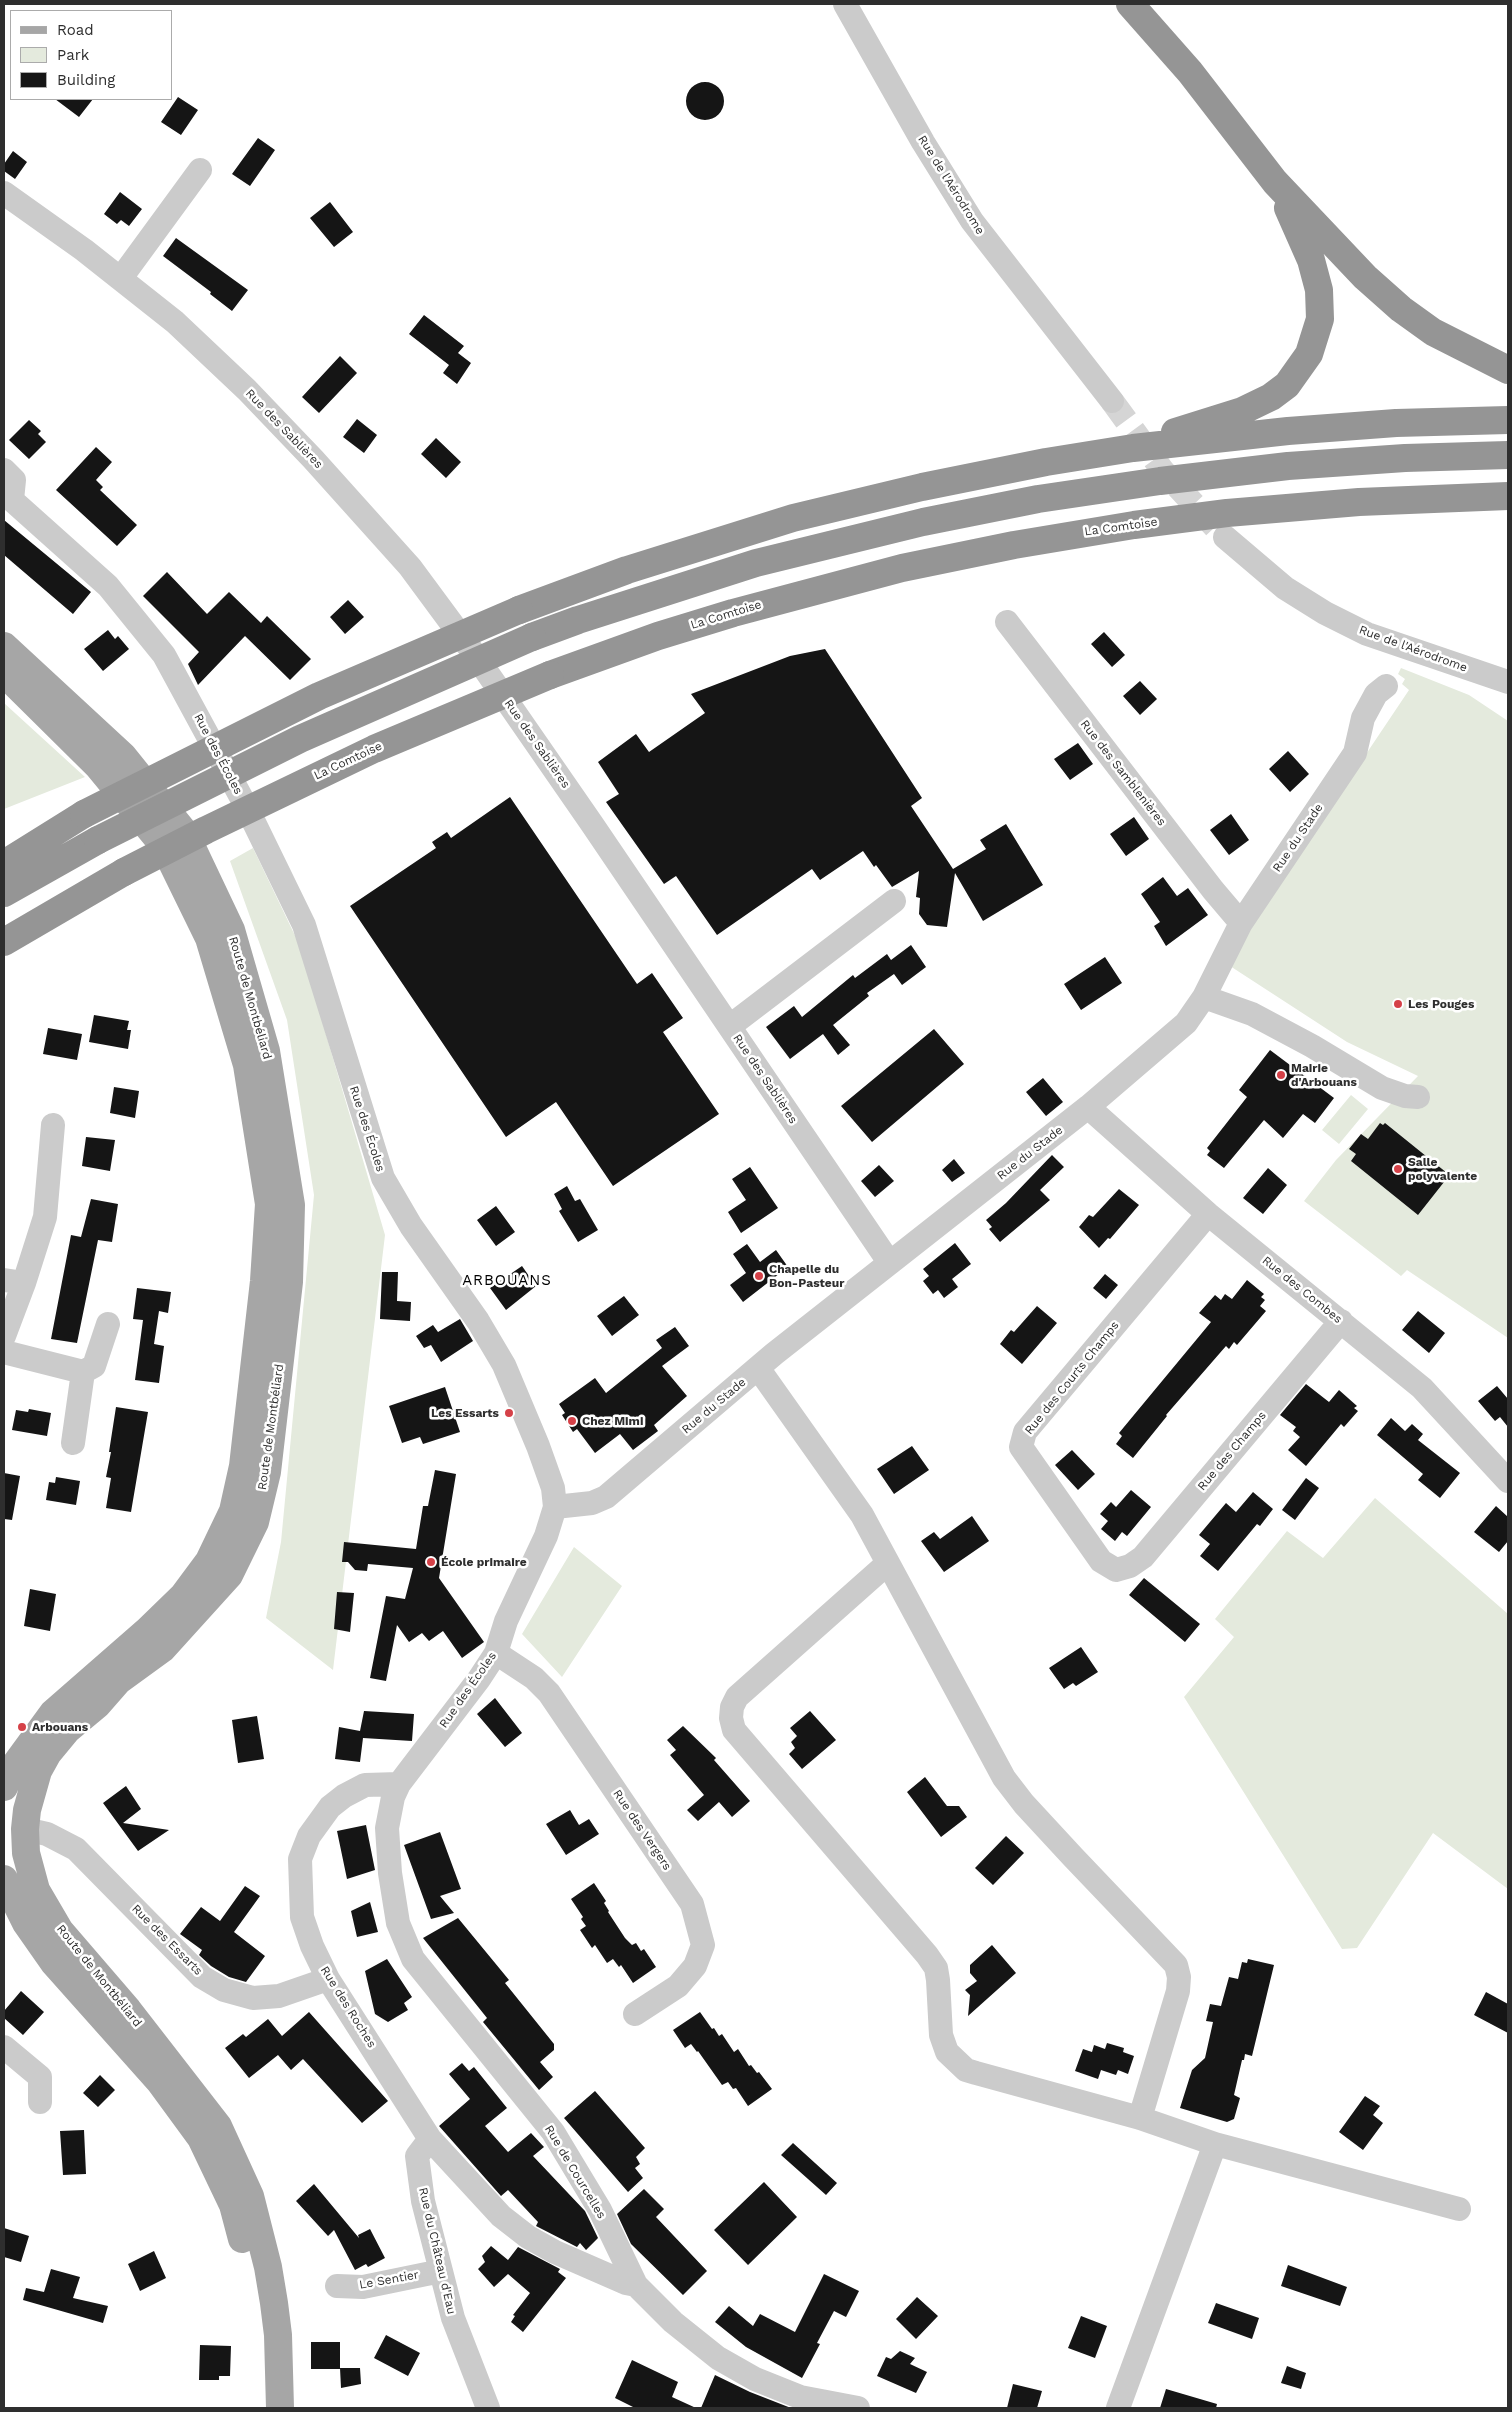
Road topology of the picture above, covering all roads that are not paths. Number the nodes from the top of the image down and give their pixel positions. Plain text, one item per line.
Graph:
1 (845, 4) edge
2 (1130, 4) edge
3 (200, 170) dead end
4 (1275, 182) junction
5 (4, 193) edge
6 (121, 278) junction
7 (1508, 370) edge
8 (1112, 401) tunnel mouth
9 (1508, 420) edge
10 (1133, 448) junction
11 (1508, 455) edge
12 (4, 470) edge
13 (1508, 496) edge
14 (8, 497) edge
15 (1225, 537) tunnel mouth
16 (1008, 622) dead end
17 (4, 646) edge
18 (4, 673) edge
19 (1508, 682) edge
20 (1386, 686) dead end
21 (4, 864) edge
22 (4, 893) edge
23 (894, 901) dead end
24 (1241, 923) junction
25 (4, 942) edge
26 (1204, 997) junction
27 (730, 1026) junction
28 (1418, 1097) dead end
29 (1088, 1107) junction
30 (53, 1126) dead end
31 (1208, 1214) junction
32 (889, 1262) junction
33 (14, 1281) edge
34 (1341, 1321) junction
35 (108, 1324) dead end
36 (4, 1336) edge
37 (4, 1352) edge
38 (758, 1368) junction
39 (84, 1372) junction
40 (73, 1443) dead end
41 (1508, 1481) edge
42 (555, 1507) junction
43 (888, 1563) junction
44 (1116, 1570) joint
45 (496, 1653) junction
46 (399, 1784) junction
47 (4, 1787) edge
48 (25, 1829) junction
49 (4, 1879) edge
50 (328, 1980) junction
51 (635, 2014) dead end
52 (4, 2047) edge
53 (40, 2102) dead end
54 (1140, 2118) junction
55 (430, 2139) junction
56 (1214, 2144) junction
57 (1459, 2208) dead end
58 (441, 2271) junction
59 (636, 2285) junction
60 (337, 2286) dead end
61 (263, 2408) edge
62 (280, 2408) edge
63 (488, 2408) edge
64 (858, 2408) edge
65 (1118, 2408) edge

1 - 8 street, Rue de l'Aérodrome
2 - 4 highway
3 - 6 street
4 - 7 highway
4 - 10 highway
5 - 6 street, Rue des Sablières
6 - 27 street, Rue des Sablières
9 - 10 highway
10 - 21 highway, bridge
11 - 22 highway, bridge
12 - 14 street
13 - 25 highway, La Comtoise, bridge
14 - 42 street, Rue des Écoles
15 - 19 street, Rue de l'Aérodrome
16 - 24 street, Rue des Samblenières
17 - 48 main road, Route de Montbéliard
18 - 47 main road, Route de Montbéliard
20 - 24 street, Rue du Stade
23 - 27 street
24 - 26 street, Rue du Stade
26 - 28 street
26 - 29 street, Rue du Stade
27 - 32 street, Rue des Sablières
29 - 31 street, Rue des Combes
29 - 32 street, Rue du Stade
30 - 33 street
31 - 34 street, Rue des Combes
31 - 44 street, Rue des Courts Champs
32 - 38 street, Rue du Stade
33 - 36 street
34 - 41 street, Rue des Combes
34 - 44 street, Rue des Champs
35 - 39 street
37 - 39 street
38 - 42 street, Rue du Stade
38 - 43 street
39 - 40 street
42 - 45 street, Rue des Écoles
43 - 54 street
43 - 54 street
45 - 46 street, Rue des Écoles
45 - 51 street, Rue des Vergers
46 - 50 street, Rue des Roches
46 - 59 street, Rue de Courcelles
48 - 50 street, Rue des Essarts
48 - 62 main road, Route de Montbéliard
49 - 61 main road, Route de Montbéliard
50 - 55 street, Rue des Roches
52 - 53 street
54 - 56 street
55 - 58 street, Rue du Château d'Eau
55 - 59 street
56 - 57 street
56 - 65 street
58 - 60 street, Le Sentier
58 - 63 street, Rue du Château d'Eau
59 - 64 street, Rue de Courcelles

